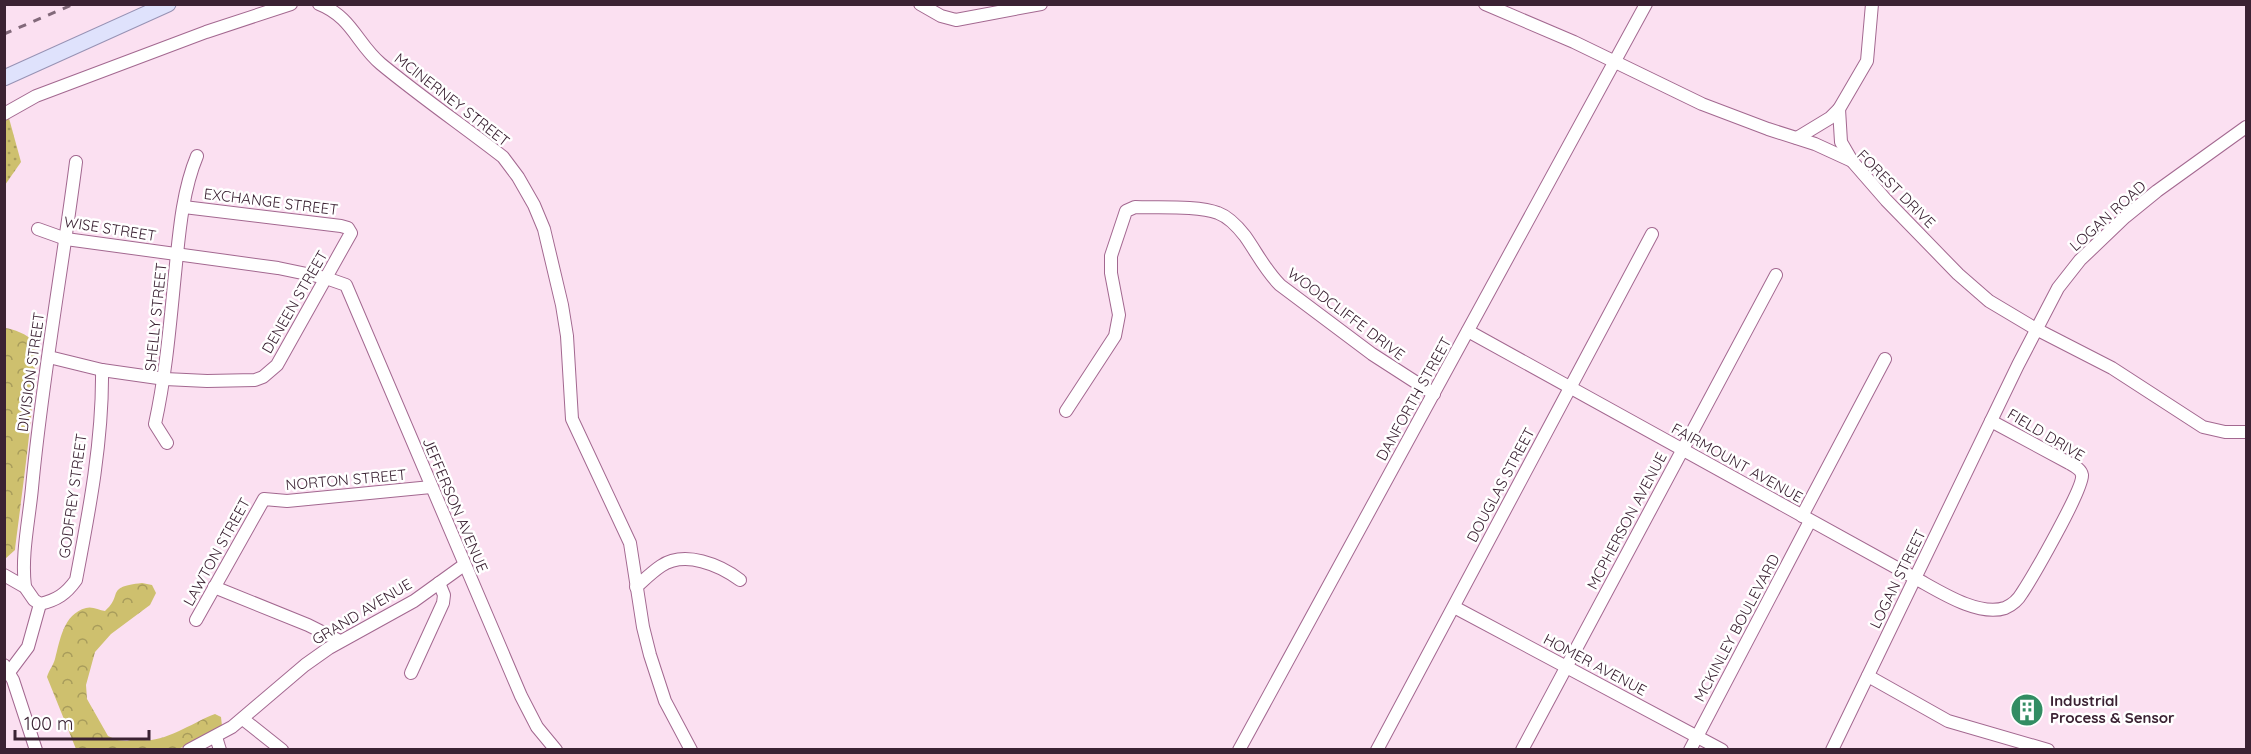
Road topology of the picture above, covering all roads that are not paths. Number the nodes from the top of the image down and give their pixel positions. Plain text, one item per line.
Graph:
1 (168, 4) edge
2 (291, 4) edge
3 (319, 4) edge
4 (920, 4) edge
5 (1041, 4) edge
6 (1485, 4) edge
7 (1646, 4) edge
8 (1872, 4) edge
9 (1615, 63) junction
10 (4, 78) edge
11 (1839, 109) junction
12 (4, 114) edge
13 (2247, 127) edge
14 (1797, 138) junction
15 (197, 156) dead end
16 (1852, 161) junction
17 (76, 162) dead end
18 (184, 207) junction
19 (38, 229) dead end
20 (351, 233) joint
21 (1652, 234) dead end
22 (66, 239) junction
23 (177, 255) junction
24 (1776, 275) dead end
25 (327, 278) junction
26 (2036, 328) junction
27 (1468, 331) junction
28 (49, 357) junction
29 (1885, 359) dead end
30 (102, 370) junction
31 (165, 379) junction
32 (1569, 387) junction
33 (1434, 394) junction
34 (1066, 411) dead end
35 (1991, 421) junction
36 (2247, 432) edge
37 (167, 443) dead end
38 (1682, 450) junction
39 (431, 487) junction
40 (264, 499) joint
41 (1806, 518) junction
42 (464, 565) junction
43 (4, 575) edge
44 (1915, 578) junction
45 (740, 580) dead end
46 (439, 583) junction
47 (25, 587) junction
48 (214, 587) junction
49 (636, 587) junction
50 (40, 604) junction
51 (1454, 607) junction
52 (1996, 610) joint
53 (196, 620) dead end
54 (340, 641) junction
55 (1566, 667) junction
56 (7, 668) edge
57 (411, 673) dead end
58 (1868, 676) junction
59 (243, 719) junction
60 (1697, 736) junction
61 (216, 737) junction
62 (36, 750) edge
63 (189, 750) edge
64 (220, 750) edge
65 (282, 750) edge
66 (556, 750) edge
67 (691, 750) edge
68 (1239, 750) edge
69 (1377, 750) edge
70 (1522, 750) edge
71 (1690, 750) edge
72 (1722, 750) edge
73 (1832, 750) edge
74 (2048, 750) edge

1 - 10 main road
2 - 12 street
3 - 49 street, MCINERNEY STREET
4 - 5 street
6 - 9 street, FOREST DRIVE
7 - 9 street, DANFORTH STREET
8 - 11 street
9 - 14 street, FOREST DRIVE
9 - 27 street, DANFORTH STREET
11 - 14 street
11 - 16 street
13 - 26 street, LOGAN ROAD
14 - 16 street, FOREST DRIVE
15 - 18 street, SHELLY STREET
16 - 26 street, FOREST DRIVE
17 - 22 street, DIVISION STREET
18 - 20 street, EXCHANGE STREET
18 - 23 street, SHELLY STREET
19 - 22 street, WISE STREET
20 - 25 street, DENEEN STREET
21 - 32 street, DOUGLAS STREET
22 - 23 street, WISE STREET
22 - 28 street, DIVISION STREET
23 - 25 street, WISE STREET
23 - 31 street, SHELLY STREET
24 - 38 street, MCPHERSON AVENUE
25 - 31 street, DENEEN STREET
25 - 39 street, JEFFERSON AVENUE
26 - 35 street, LOGAN ROAD
26 - 36 street, FOREST DRIVE
27 - 32 street, FAIRMOUNT AVENUE
27 - 33 street, DANFORTH STREET
28 - 30 street
28 - 47 street, DIVISION STREET
29 - 41 street, MCKINLEY BOULEVARD
30 - 31 street
30 - 50 street, GODFREY STREET
31 - 37 street, SHELLY STREET
32 - 38 street, FAIRMOUNT AVENUE
32 - 51 street, DOUGLAS STREET
33 - 34 street, WOODCLIFFE DRIVE
33 - 68 street, DANFORTH STREET
35 - 44 street, LOGAN STREET
35 - 52 street, FIELD DRIVE
38 - 41 street, FAIRMOUNT AVENUE
38 - 55 street, MCPHERSON AVENUE
39 - 40 street, NORTON STREET
39 - 42 street, JEFFERSON AVENUE
40 - 48 street, LAWTON STREET
41 - 44 street, FAIRMOUNT AVENUE
41 - 60 street, MCKINLEY BOULEVARD
42 - 46 street, GRAND AVENUE
42 - 66 street, JEFFERSON AVENUE
43 - 47 street
44 - 52 street, FAIRMOUNT AVENUE
44 - 58 street, LOGAN STREET
45 - 49 street
46 - 54 street, GRAND AVENUE
46 - 57 street
47 - 50 street
48 - 53 street, LAWTON STREET
48 - 54 street
49 - 67 street, MCINERNEY STREET
50 - 56 street
51 - 55 street, HOMER AVENUE
51 - 69 street, DOUGLAS STREET
54 - 59 street, GRAND AVENUE
55 - 60 street, HOMER AVENUE
55 - 70 street, MCPHERSON AVENUE
56 - 62 street
58 - 73 street, LOGAN STREET
58 - 74 street
59 - 61 street, GRAND AVENUE
59 - 65 street
60 - 71 street, MCKINLEY BOULEVARD
60 - 72 street, HOMER AVENUE
61 - 63 street, GRAND AVENUE
61 - 64 street

